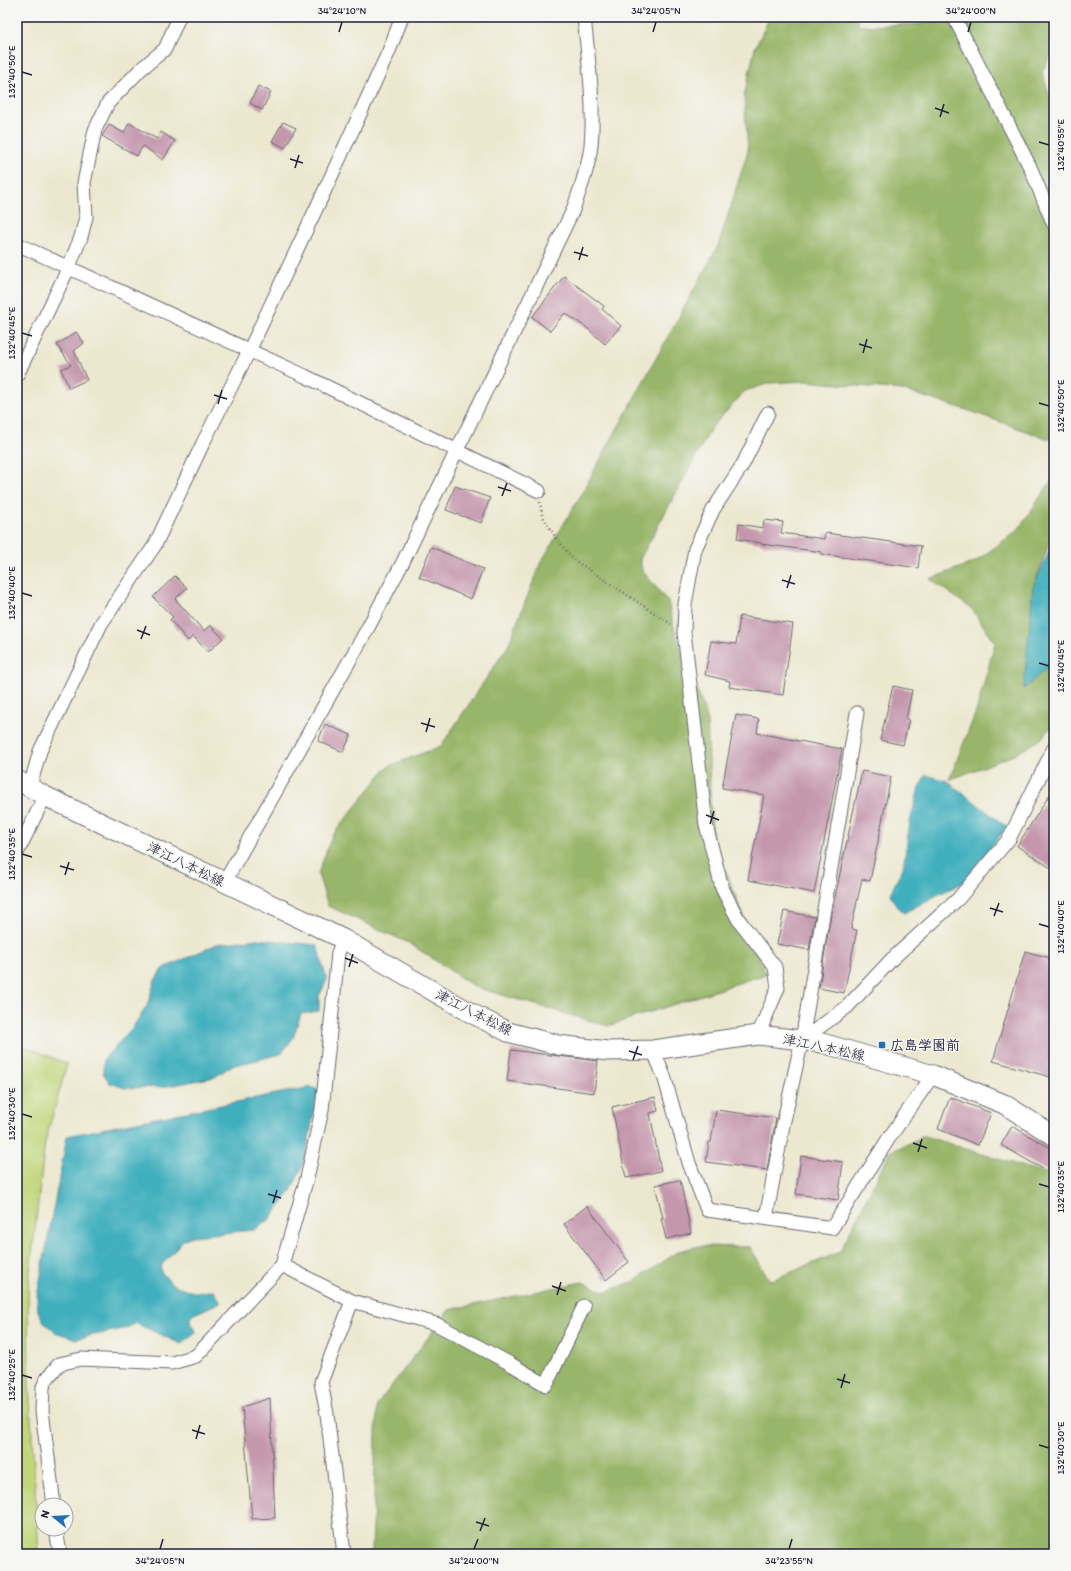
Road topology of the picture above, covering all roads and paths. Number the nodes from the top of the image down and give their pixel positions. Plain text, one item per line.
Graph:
1 (179, 17) edge
2 (402, 17) edge
3 (584, 17) edge
4 (954, 17) edge
5 (1054, 225) edge
6 (17, 244) edge
7 (68, 268) junction
8 (249, 351) junction
9 (17, 375) edge
10 (768, 413) dead end
11 (457, 451) junction
12 (539, 491) joint
13 (684, 632) junction
14 (857, 714) dead end
15 (1054, 748) edge
16 (31, 787) edge
17 (17, 853) edge
18 (224, 883) junction
19 (342, 939) junction
20 (758, 1035) junction
21 (802, 1040) junction
22 (654, 1050) junction
23 (933, 1075) junction
24 (1054, 1136) edge
25 (766, 1218) junction
26 (282, 1265) junction
27 (352, 1301) junction
28 (584, 1306) dead end
29 (53, 1497) edge
30 (57, 1537) edge
31 (60, 1554) edge
32 (344, 1554) edge

1 - 7 street
2 - 8 street
3 - 11 street
4 - 5 street
6 - 7 street
7 - 8 street
7 - 9 street
8 - 11 street
8 - 16 street
10 - 13 street
11 - 12 street
11 - 18 street
12 - 13 path
13 - 20 street
14 - 21 street
15 - 21 street
16 - 17 street
16 - 18 main road, 津江八本松線
18 - 19 main road, 津江八本松線
19 - 22 main road, 津江八本松線
19 - 26 street
20 - 21 main road, 津江八本松線
20 - 22 main road, 津江八本松線
21 - 23 main road, 津江八本松線
21 - 25 street
22 - 25 street
23 - 24 main road, 津江八本松線
23 - 25 street
26 - 27 street
26 - 29 street
27 - 28 street
27 - 32 street
30 - 31 street

